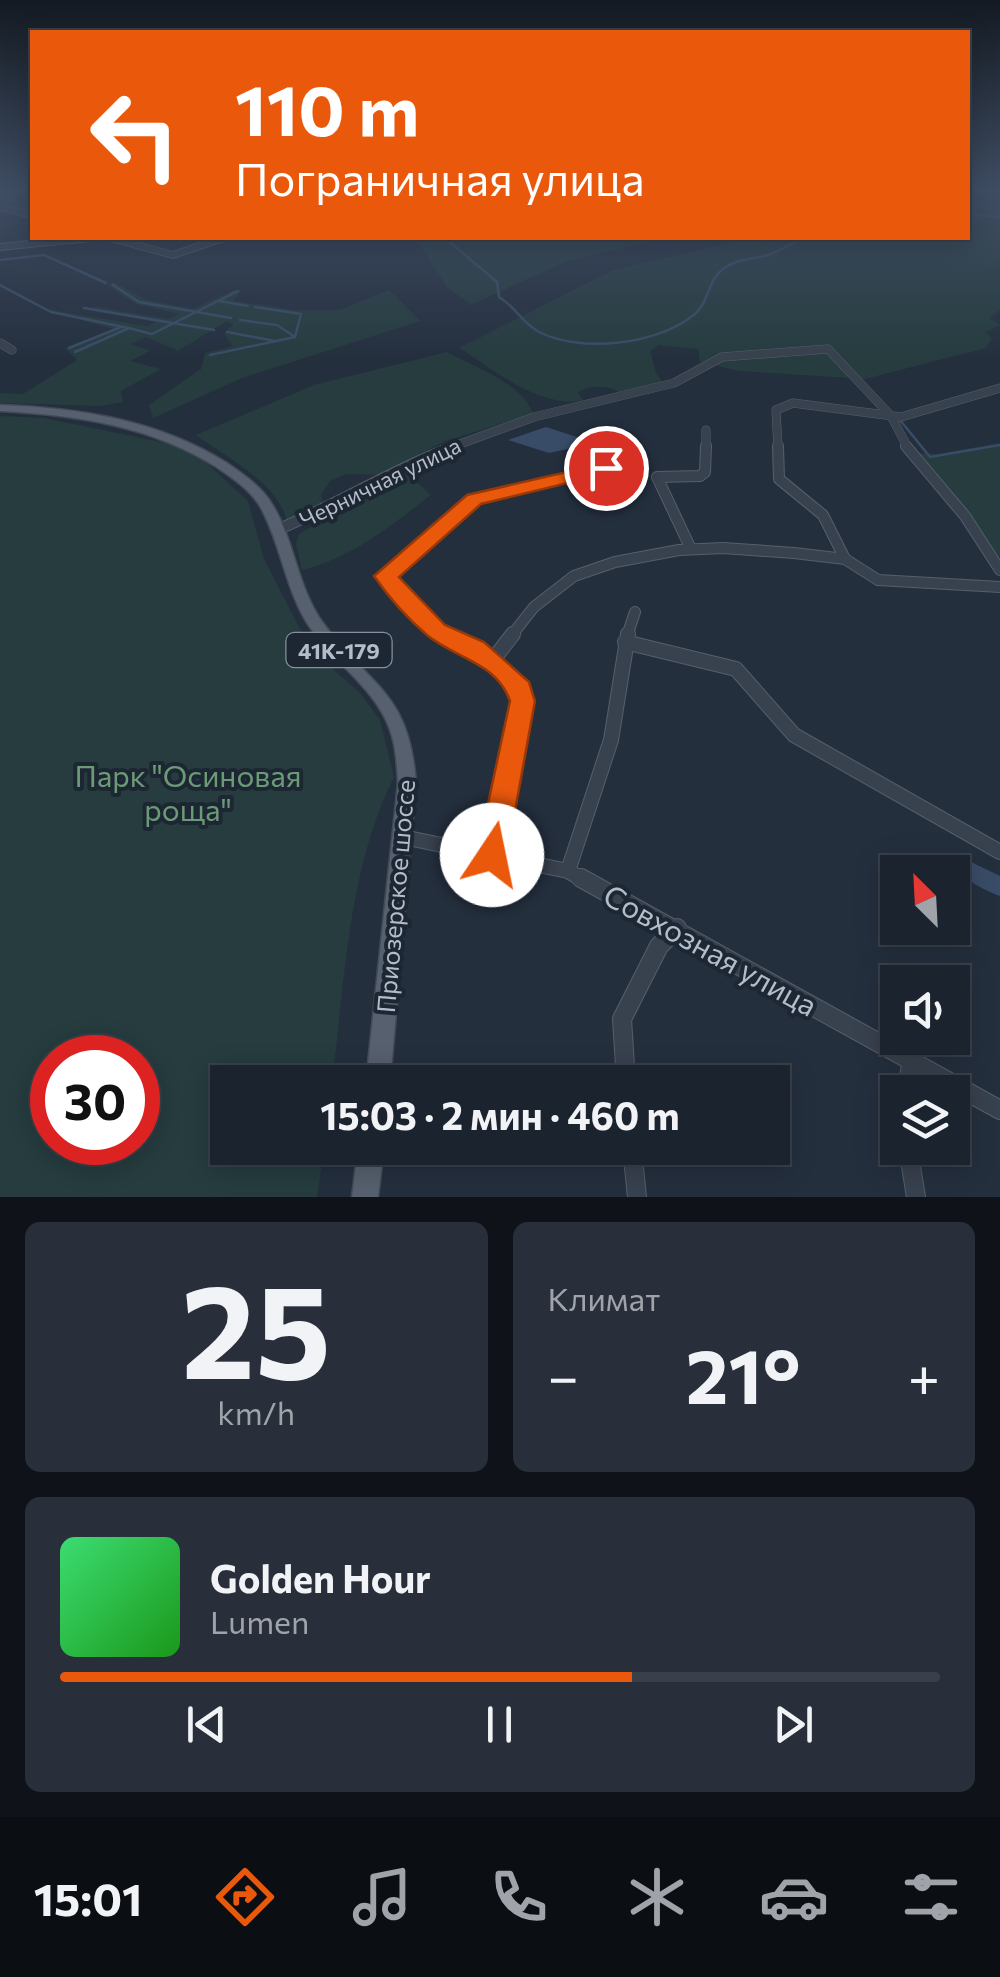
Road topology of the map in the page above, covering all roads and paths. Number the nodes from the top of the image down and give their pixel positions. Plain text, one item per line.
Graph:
1 (147, 248) edge
2 (194, 248) edge
3 (0, 342) edge
4 (12, 350) dead end
5 (1000, 388) edge
6 (0, 408) edge
7 (891, 416) junction
8 (706, 430) dead end
9 (606, 468) dead end
10 (278, 530) junction
11 (691, 549) junction
12 (845, 560) junction
13 (1000, 570) edge
14 (1000, 587) edge
15 (635, 612) dead end
16 (625, 642) junction
17 (492, 660) junction
18 (403, 837) junction
19 (1000, 852) edge
20 (492, 855) junction
21 (568, 871) junction
22 (676, 928) junction
23 (912, 1061) junction
24 (380, 1065) edge
25 (625, 1065) edge
26 (909, 1075) edge
27 (1000, 1110) edge
28 (369, 1165) edge
29 (634, 1165) edge
30 (911, 1165) edge
31 (365, 1197) edge
32 (638, 1197) edge
33 (916, 1197) edge

1 - 2 street
3 - 4 street
5 - 7 street
6 - 10 main road, Приозерское шоссе / 41К-179
7 - 10 street, Черничная улица
7 - 12 street
7 - 13 street
8 - 11 street
9 - 17 street
10 - 18 main road, Приозерское шоссе / 41К-179
11 - 12 street
11 - 17 street
12 - 14 street
15 - 16 street
16 - 19 street
16 - 21 street
17 - 20 street
18 - 20 street, Совхозная улица
18 - 24 main road, Приозерское шоссе / 41К-179
20 - 21 street, Совхозная улица
21 - 22 street, Совхозная улица
22 - 23 street, Совхозная улица
22 - 25 street
23 - 26 street
23 - 27 street, Совхозная улица
28 - 31 main road
29 - 32 street
30 - 33 street

